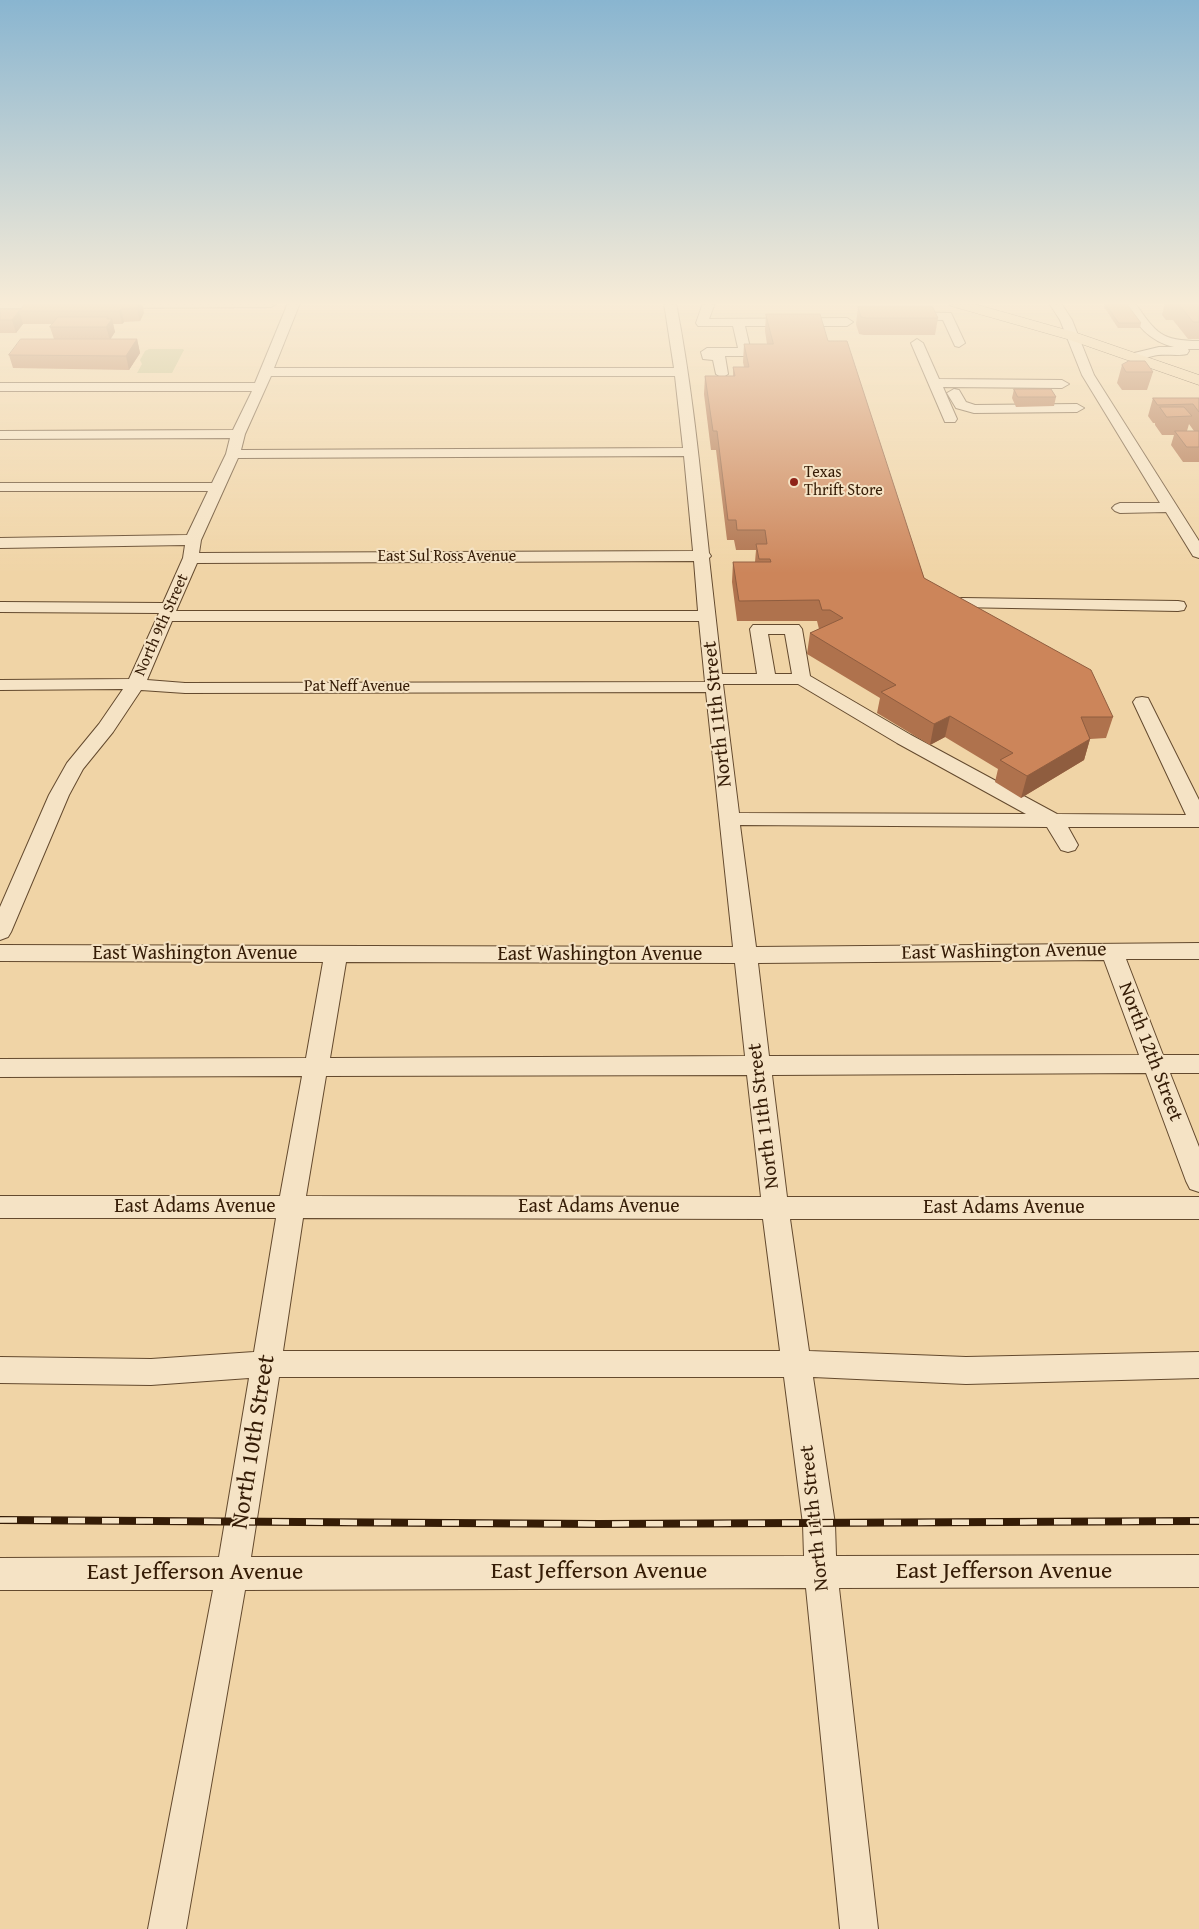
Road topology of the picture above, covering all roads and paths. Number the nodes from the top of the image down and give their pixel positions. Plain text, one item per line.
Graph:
1 (257, 393) edge
2 (695, 393) edge
3 (938, 393) edge
4 (954, 393) edge
5 (1099, 393) edge
6 (1077, 408) dead end
7 (950, 418) dead end
8 (238, 434) junction
9 (0, 435) edge
10 (692, 452) junction
11 (233, 454) junction
12 (0, 487) edge
13 (218, 487) junction
14 (1170, 507) junction
15 (1120, 508) dead end
16 (192, 540) junction
17 (0, 543) edge
18 (1199, 553) edge
19 (702, 556) junction
20 (191, 558) junction
21 (962, 604) edge
22 (1178, 606) dead end
23 (0, 607) edge
24 (167, 612) junction
25 (708, 616) junction
26 (767, 679) junction
27 (802, 679) junction
28 (714, 683) junction
29 (136, 684) junction
30 (0, 685) edge
31 (1142, 702) dead end
32 (729, 819) junction
33 (1054, 821) junction
34 (1198, 821) edge
35 (1068, 845) dead end
36 (0, 932) edge
37 (1112, 951) junction
38 (1199, 951) edge
39 (0, 953) edge
40 (336, 954) junction
41 (745, 955) junction
42 (1199, 1064) edge
43 (1155, 1065) junction
44 (316, 1066) junction
45 (758, 1067) junction
46 (0, 1068) edge
47 (1199, 1181) edge
48 (0, 1206) edge
49 (291, 1207) junction
50 (775, 1208) junction
51 (1199, 1208) edge
52 (266, 1364) junction
53 (797, 1364) junction
54 (1199, 1365) edge
55 (0, 1370) edge
56 (1199, 1571) edge
57 (821, 1572) junction
58 (232, 1573) junction
59 (0, 1574) edge
60 (167, 1929) edge
61 (859, 1929) edge

1 - 8 street, North 9th Street
2 - 10 street, North 11th Street
3 - 7 street
4 - 6 street
5 - 14 street
8 - 9 street
8 - 11 street, North 9th Street
10 - 11 street
10 - 19 street, North 11th Street
11 - 13 street, North 9th Street
12 - 13 street
13 - 16 street, North 9th Street
14 - 15 street
14 - 18 street
16 - 17 street
16 - 20 street, North 9th Street
19 - 20 street, East Sul Ross Avenue
19 - 25 street, North 11th Street
20 - 24 street, North 9th Street
21 - 22 street
23 - 24 street
24 - 25 street
24 - 29 street, North 9th Street
25 - 28 street, North 11th Street
26 - 27 street, Pat Neff Avenue
26 - 27 street
26 - 28 street, Pat Neff Avenue
27 - 33 street
28 - 29 street, Pat Neff Avenue
28 - 32 street, North 11th Street
29 - 30 street, Pat Neff Avenue
29 - 36 street, North 9th Street
31 - 34 street
32 - 33 street
32 - 41 street, North 11th Street
33 - 34 street
33 - 35 street
37 - 38 street, East Washington Avenue
37 - 41 street, East Washington Avenue
37 - 43 street, North 12th Street
39 - 40 street, East Washington Avenue
40 - 41 street, East Washington Avenue
40 - 44 street, North 10th Street
41 - 45 street, North 11th Street
42 - 43 street
43 - 45 street
43 - 47 street, North 12th Street
44 - 45 street
44 - 46 street
44 - 49 street, North 10th Street
45 - 50 street, North 11th Street
48 - 49 street, East Adams Avenue
49 - 50 street, East Adams Avenue
49 - 52 street, North 10th Street
50 - 51 street, East Adams Avenue
50 - 53 street, North 11th Street
52 - 53 street
52 - 55 street
52 - 58 street, North 10th Street
53 - 54 street
53 - 57 street, North 11th Street
56 - 57 street, East Jefferson Avenue
57 - 58 street, East Jefferson Avenue
57 - 61 street, North 11th Street
58 - 59 street, East Jefferson Avenue
58 - 60 street, North 10th Street

